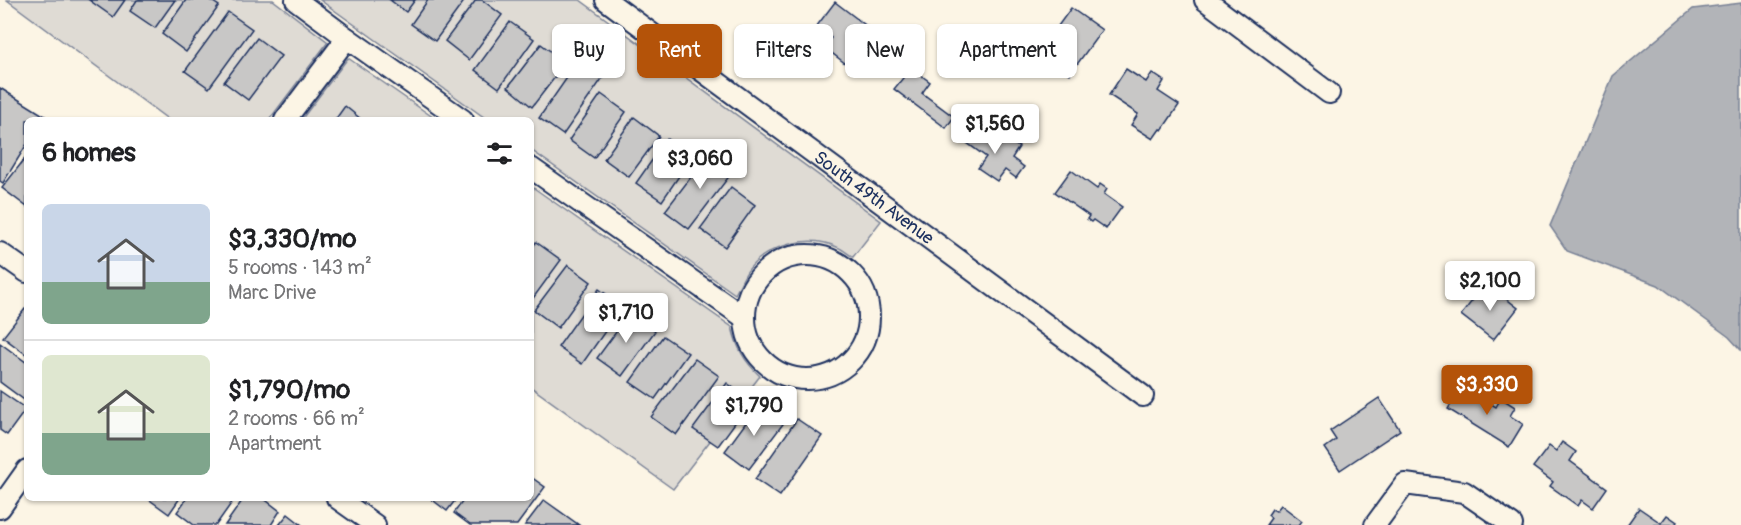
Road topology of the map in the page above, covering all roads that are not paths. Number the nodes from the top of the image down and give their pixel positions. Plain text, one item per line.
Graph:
1 (296, 0) edge
2 (606, 0) edge
3 (1205, 0) edge
4 (347, 38) junction
5 (1329, 93) dead end
6 (287, 117) edge
7 (459, 117) edge
8 (534, 170) edge
9 (0, 253) edge
10 (24, 270) edge
11 (744, 318) junction
12 (1143, 396) dead end
13 (24, 474) edge
14 (342, 501) edge
15 (0, 508) edge
16 (375, 525) edge
17 (1375, 525) edge
18 (1512, 525) edge

1 - 4 street
2 - 12 street, South 49th Avenue
3 - 5 street
4 - 6 street
4 - 7 street
8 - 11 street
9 - 10 street
11 - 11 street
13 - 15 street
14 - 16 street
17 - 18 street

